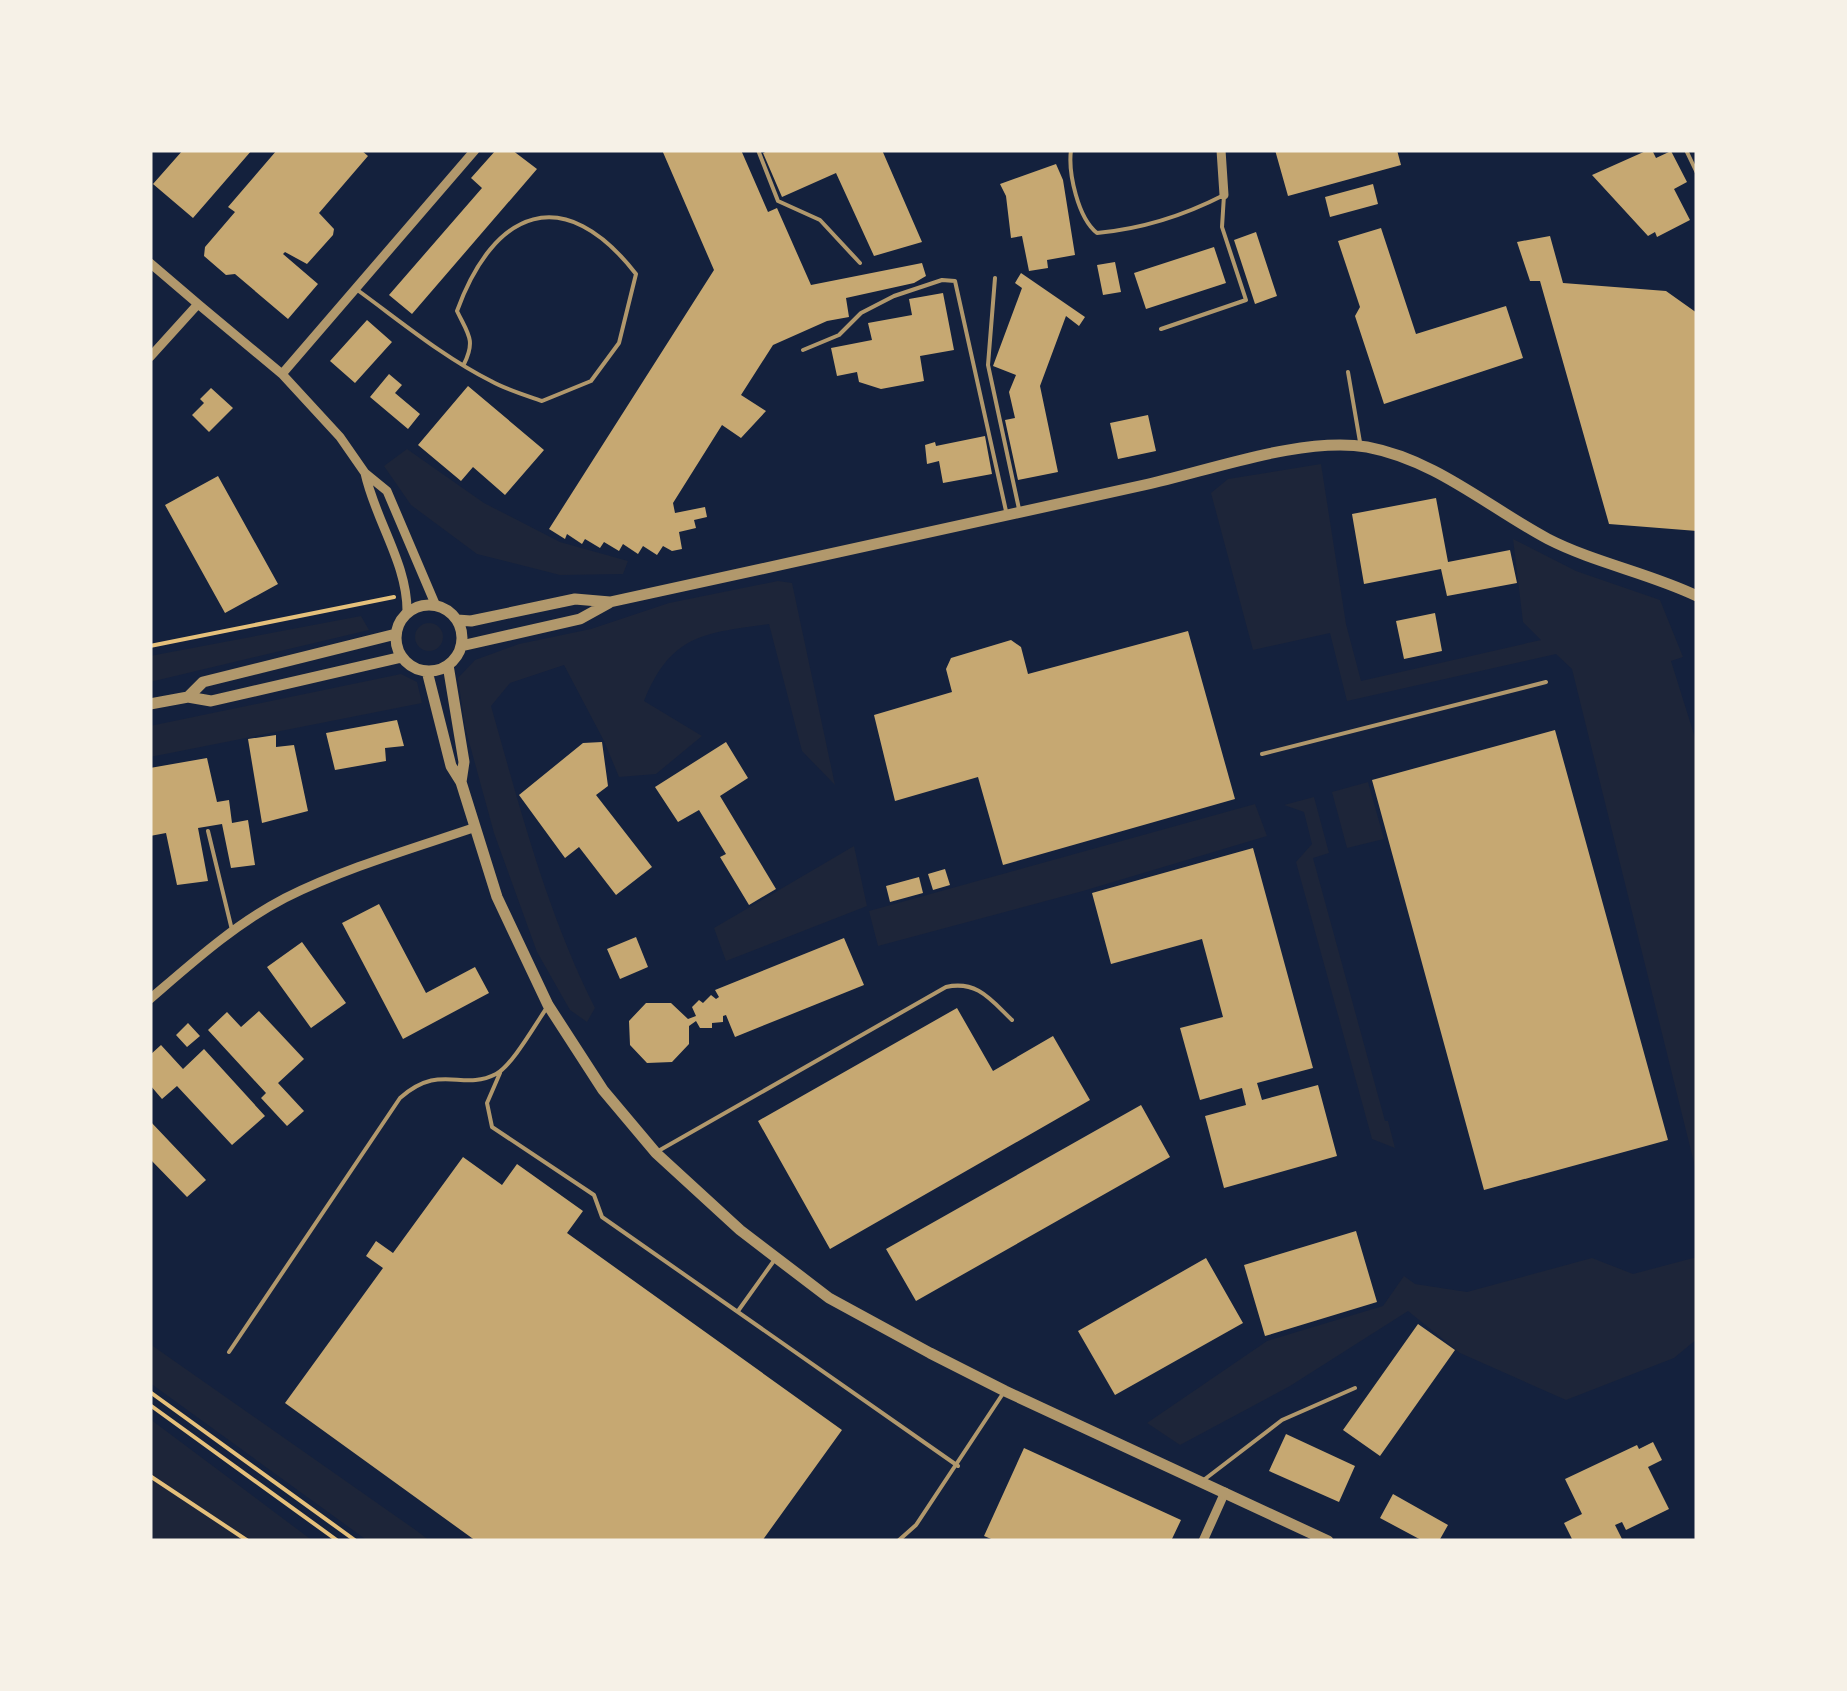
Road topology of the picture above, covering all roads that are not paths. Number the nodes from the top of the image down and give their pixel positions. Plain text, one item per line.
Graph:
1 (475, 150) edge
2 (758, 150) edge
3 (1070, 150) edge
4 (1220, 150) edge
5 (1686, 150) edge
6 (1697, 173) edge
7 (1224, 195) junction
8 (150, 263) edge
9 (860, 263) dead end
10 (995, 278) dead end
11 (356, 289) junction
12 (198, 304) junction
13 (1161, 330) dead end
14 (803, 350) dead end
15 (150, 357) edge
16 (464, 364) junction
17 (1348, 372) dead end
18 (282, 374) junction
19 (1361, 446) junction
20 (366, 473) junction
21 (1013, 514) junction
22 (1697, 596) edge
23 (610, 602) junction
24 (436, 606) junction
25 (407, 613) junction
26 (457, 620) junction
27 (396, 634) junction
28 (461, 646) junction
29 (402, 657) junction
30 (448, 664) junction
31 (426, 670) junction
32 (1546, 682) dead end
33 (188, 697) junction
34 (150, 704) edge
35 (1262, 754) dead end
36 (461, 782) junction
37 (473, 828) junction
38 (208, 831) dead end
39 (232, 930) junction
40 (150, 999) edge
41 (548, 1005) junction
42 (1012, 1020) dead end
43 (500, 1073) junction
44 (656, 1152) junction
45 (776, 1258) junction
46 (737, 1312) junction
47 (228, 1352) dead end
48 (1355, 1388) dead end
49 (1005, 1391) junction
50 (958, 1466) junction
51 (1201, 1482) junction
52 (1224, 1492) junction
53 (898, 1541) edge
54 (1202, 1541) edge
55 (1328, 1541) edge

1 - 11 street
2 - 9 lane
3 - 7 lane
4 - 7 street
5 - 6 lane
7 - 13 lane
8 - 12 street
10 - 21 lane
11 - 16 lane
11 - 18 street
12 - 15 street
12 - 18 street
14 - 21 lane
16 - 16 lane
17 - 19 lane
18 - 20 street
19 - 21 street
19 - 22 street
20 - 24 street
20 - 25 street
21 - 23 street
23 - 26 street
23 - 28 street
24 - 25 street
24 - 26 street
25 - 27 street
26 - 28 street
27 - 29 street
27 - 33 street
28 - 30 street
29 - 31 street
29 - 33 street
30 - 31 street
30 - 36 street
31 - 36 street
32 - 35 lane
33 - 34 street
36 - 37 street
37 - 39 street
37 - 41 street
38 - 39 lane
39 - 40 street
41 - 43 lane
41 - 44 street
42 - 44 lane
43 - 46 lane
43 - 47 lane
44 - 45 street
45 - 46 lane
45 - 49 street
46 - 50 lane
48 - 51 lane
49 - 50 lane
49 - 51 street
50 - 53 lane
51 - 52 street
52 - 54 street
52 - 55 street

